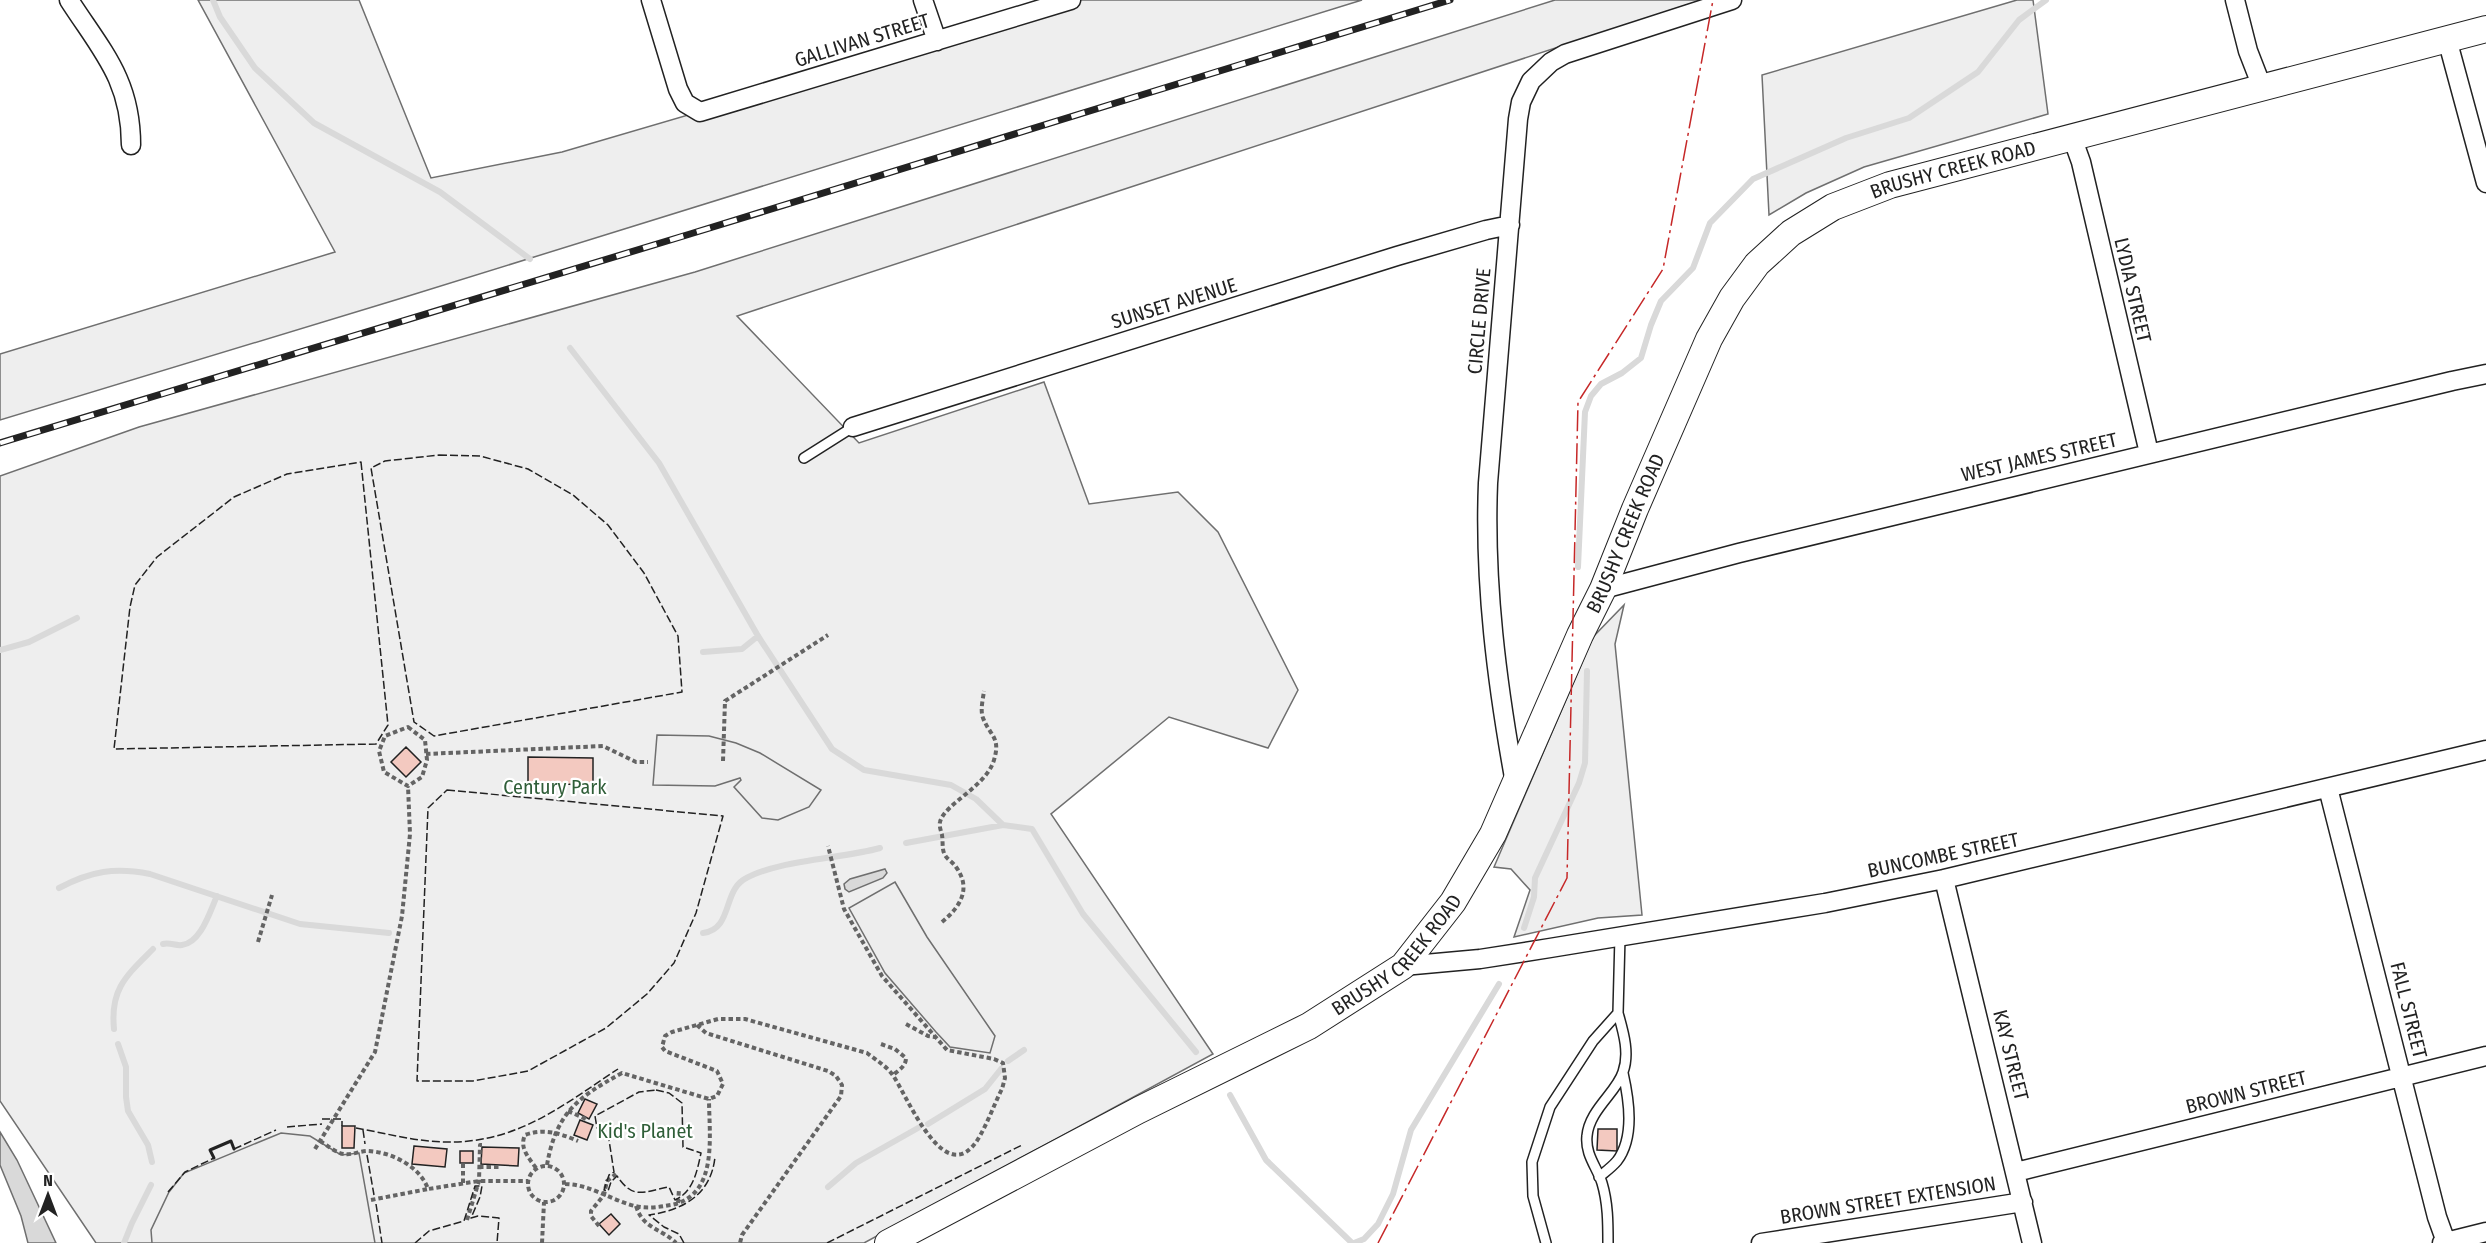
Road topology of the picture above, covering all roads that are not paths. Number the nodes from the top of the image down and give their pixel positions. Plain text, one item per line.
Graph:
1 (69, 0) edge
2 (652, 0) edge
3 (923, 0) edge
4 (1071, 0) edge
5 (1732, 0) edge
6 (2235, 0) edge
7 (2486, 29) edge
8 (2447, 39) junction
9 (937, 40) junction
10 (2262, 87) junction
11 (2072, 137) junction
12 (130, 145) dead end
13 (2486, 183) edge
14 (1510, 225) junction
15 (2486, 374) edge
16 (853, 427) joint
17 (2149, 453) junction
18 (804, 458) dead end
19 (1603, 589) junction
20 (2486, 750) edge
21 (1515, 785) junction
22 (2328, 788) junction
23 (1944, 879) junction
24 (1620, 936) junction
25 (1403, 966) junction
26 (1618, 1013) junction
27 (2486, 1056) edge
28 (1623, 1072) junction
29 (2403, 1076) junction
30 (2016, 1172) junction
31 (1599, 1177) junction
32 (2023, 1202) junction
33 (2486, 1232) edge
34 (2444, 1242) edge
35 (888, 1243) edge
36 (1546, 1243) edge
37 (1608, 1243) edge
38 (1761, 1243) edge
39 (2032, 1243) edge

1 - 12 street
2 - 9 street, GALLIVAN STREET
3 - 9 street
4 - 9 street, GALLIVAN STREET
5 - 14 street, CIRCLE DRIVE
6 - 10 street
7 - 8 street, BRUSHY CREEK ROAD
8 - 10 street, BRUSHY CREEK ROAD
8 - 13 street
10 - 11 street, BRUSHY CREEK ROAD
11 - 17 street, LYDIA STREET
11 - 19 street, BRUSHY CREEK ROAD
14 - 16 street, SUNSET AVENUE
14 - 21 street, CIRCLE DRIVE
15 - 17 street, WEST JAMES STREET
16 - 18 lane
17 - 19 street, WEST JAMES STREET
19 - 21 street, BRUSHY CREEK ROAD
20 - 22 street, BUNCOMBE STREET
21 - 25 street, BRUSHY CREEK ROAD
22 - 23 street, BUNCOMBE STREET
22 - 29 street, FALL STREET
23 - 24 street, BUNCOMBE STREET
23 - 30 street, KAY STREET
24 - 25 street, BUNCOMBE STREET
24 - 26 lane
25 - 35 street, BRUSHY CREEK ROAD
26 - 28 lane
26 - 36 lane
27 - 29 street, BROWN STREET
28 - 31 lane
28 - 31 lane
29 - 30 street, BROWN STREET
29 - 34 street, FALL STREET
30 - 32 street, KAY STREET
31 - 37 lane
32 - 38 street, BROWN STREET EXTENSION
32 - 39 street, KAY STREET
33 - 34 street

